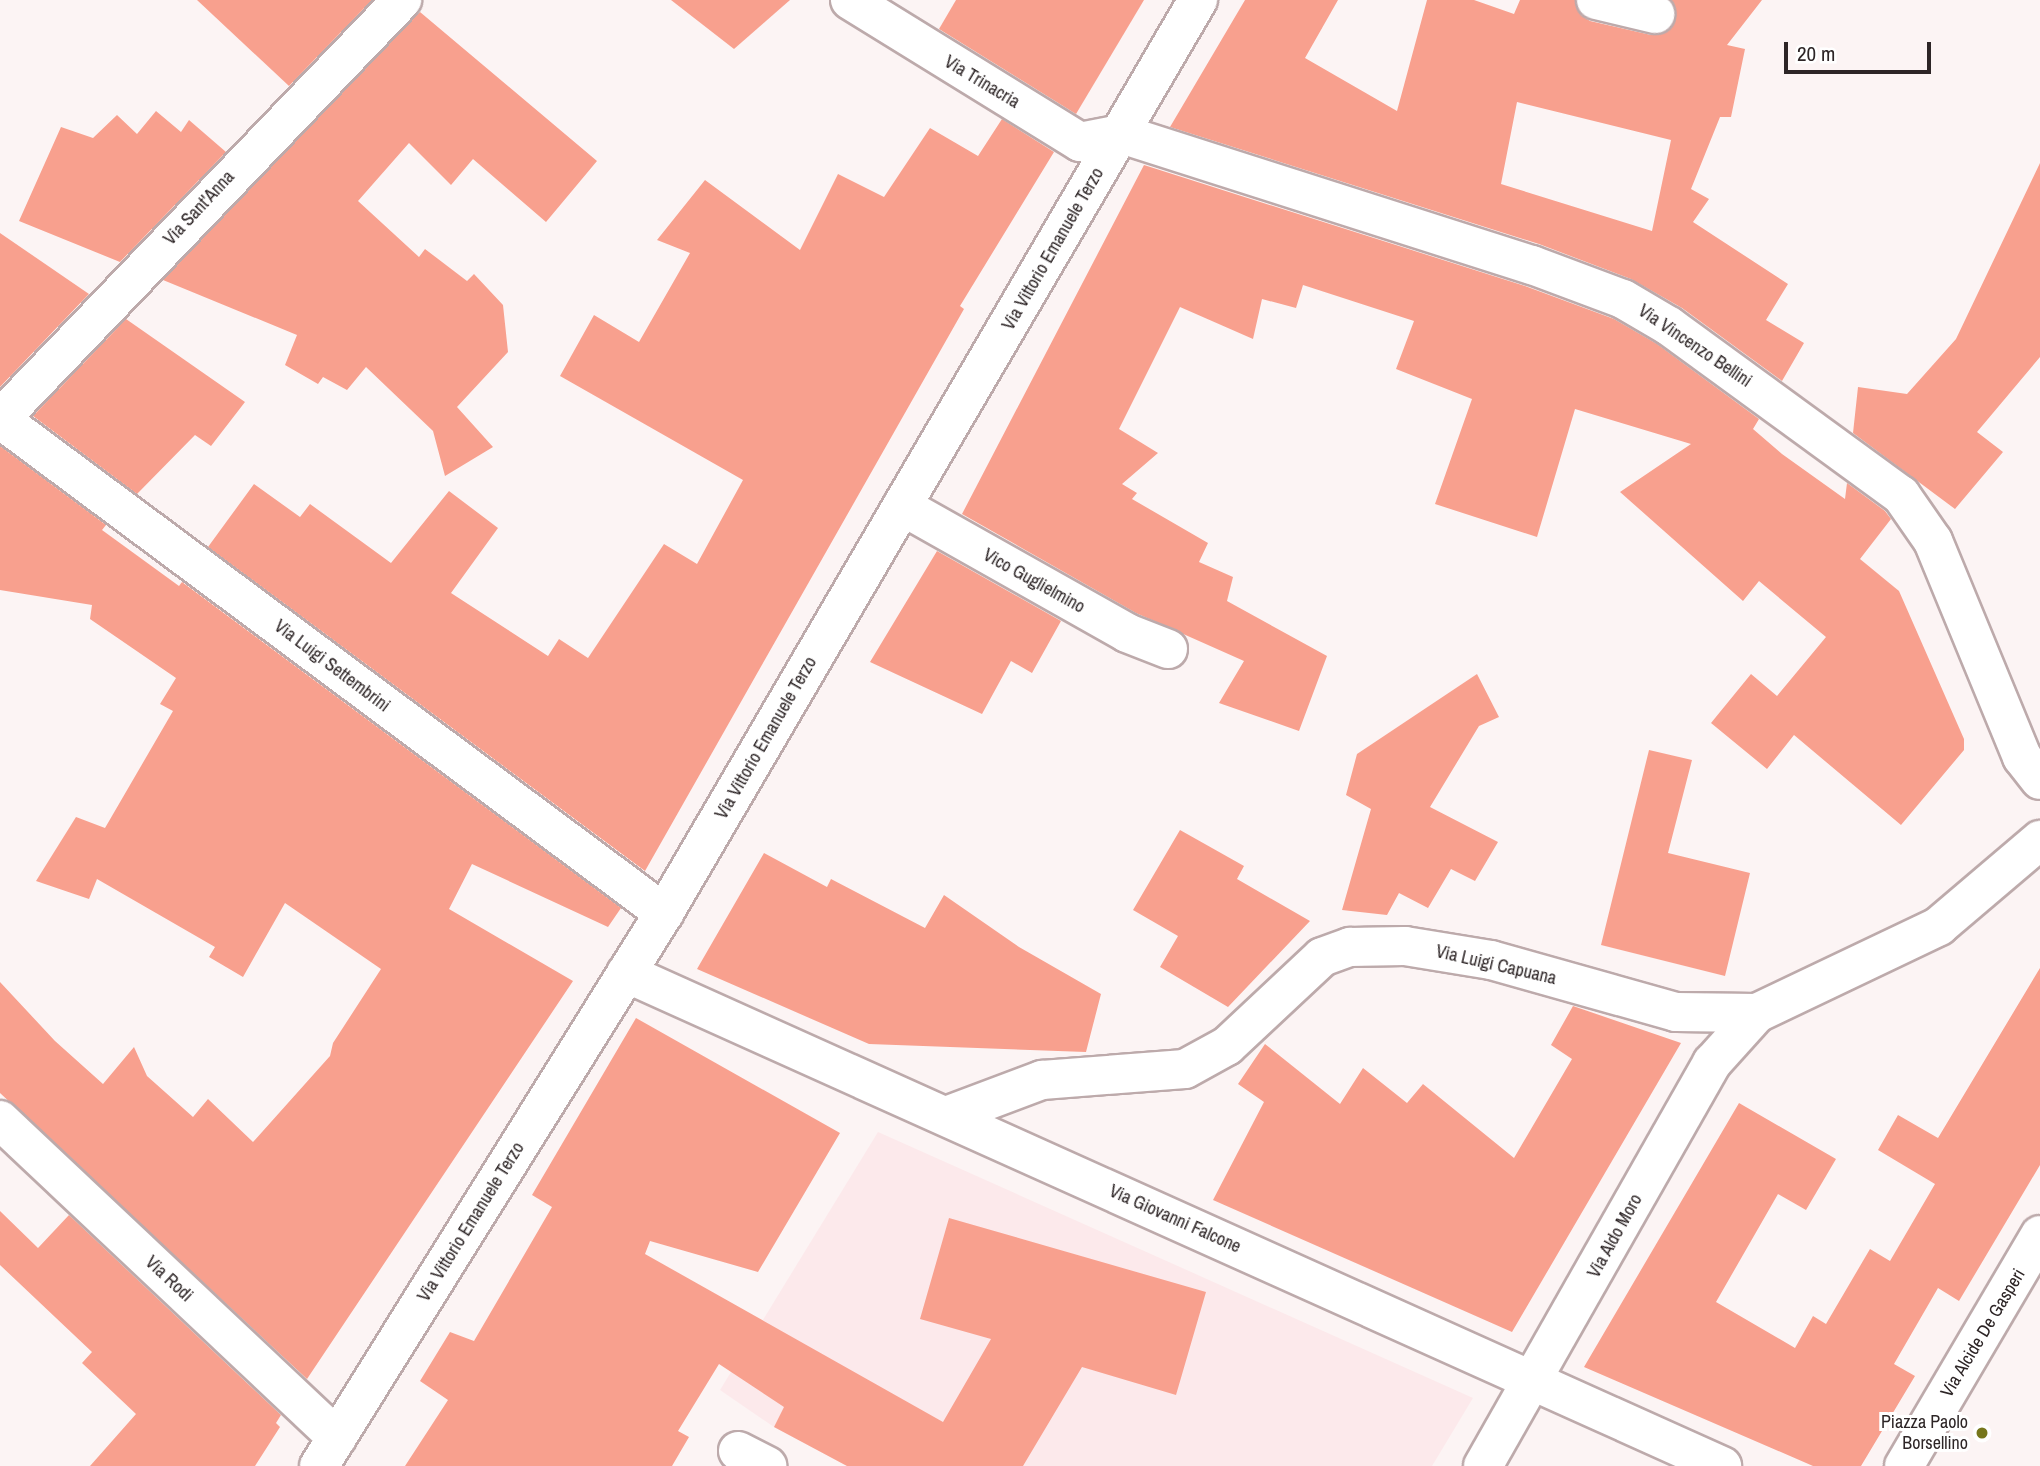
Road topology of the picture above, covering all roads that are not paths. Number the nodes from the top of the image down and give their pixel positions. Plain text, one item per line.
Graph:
1 (402, 0) edge
2 (850, 0) edge
3 (1198, 0) edge
4 (1596, 0) edge
5 (1655, 14) dead end
6 (1121, 134) junction
7 (0, 419) edge
8 (902, 506) junction
9 (1168, 649) dead end
10 (2040, 780) edge
11 (2040, 839) edge
12 (664, 912) junction
13 (626, 973) junction
14 (1757, 1013) junction
15 (946, 1116) junction
16 (0, 1120) edge
17 (2040, 1236) edge
18 (1534, 1381) junction
19 (328, 1452) edge
20 (1483, 1466) edge
21 (1722, 1466) edge
22 (1904, 1466) edge

1 - 7 street, Via Sant'Anna
2 - 6 street, Via Trinacria
3 - 6 street, Via Vittorio Emanuele Terzo
4 - 5 street
6 - 8 street, Via Vittorio Emanuele Terzo
6 - 10 street, Via Vincenzo Bellini
7 - 12 street, Via Luigi Settembrini
8 - 9 street, Vico Guglielmino
8 - 12 street, Via Vittorio Emanuele Terzo
11 - 14 street, Via Luigi Capuana
12 - 13 street, Via Vittorio Emanuele Terzo
13 - 15 street, Via Giovanni Falcone
13 - 19 street, Via Vittorio Emanuele Terzo
14 - 15 street, Via Luigi Capuana
14 - 18 street, Via Aldo Moro
15 - 18 street, Via Giovanni Falcone
16 - 19 street, Via Rodi
17 - 22 street, Via Alcide De Gasperi
18 - 20 street, Via Aldo Moro
18 - 21 street, Via Giovanni Falcone

